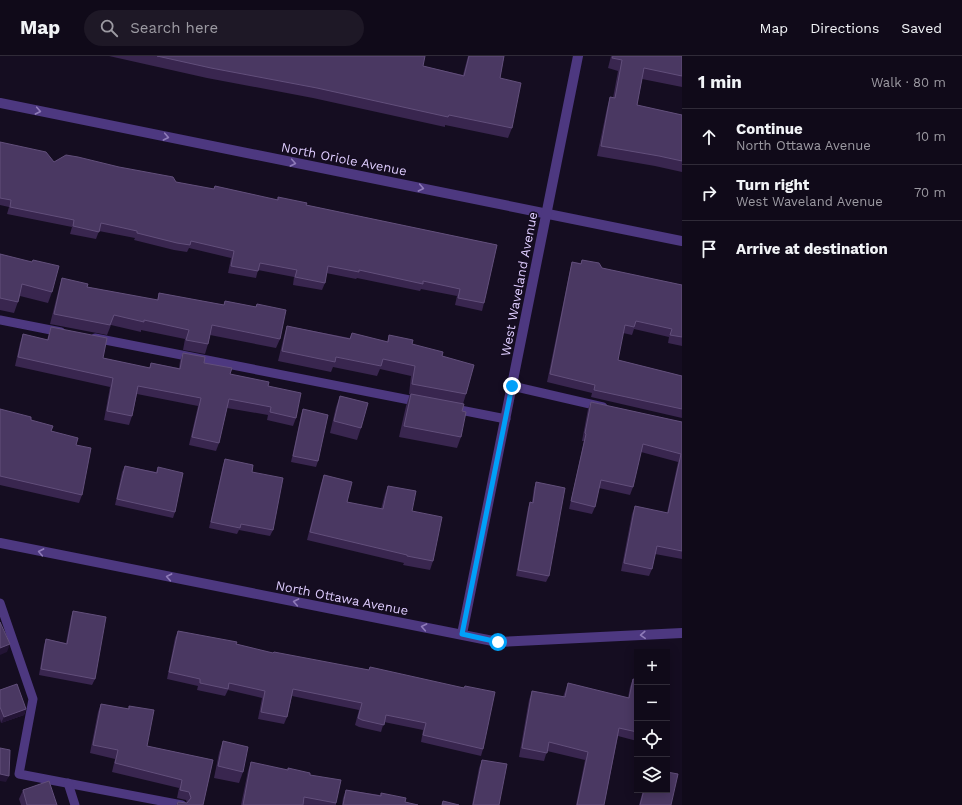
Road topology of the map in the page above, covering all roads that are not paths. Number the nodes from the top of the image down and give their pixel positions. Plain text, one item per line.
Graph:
1 (578, 56) edge
2 (0, 103) edge
3 (547, 214) junction
4 (682, 241) edge
5 (0, 320) edge
6 (70, 334) edge
7 (86, 337) edge
8 (512, 386) junction
9 (428, 404) edge
10 (443, 407) edge
11 (612, 409) edge
12 (506, 419) junction
13 (0, 544) edge
14 (0, 603) edge
15 (682, 633) edge
16 (462, 634) junction
17 (68, 783) junction
18 (75, 805) edge
19 (182, 805) edge

1 - 3 street, West Waveland Avenue
2 -> 3 street, North Oriole Avenue
3 - 4 street, North Oriole Avenue
3 - 8 street, West Waveland Avenue
5 - 6 lane
7 - 9 lane
8 - 11 lane
8 - 12 street, West Waveland Avenue
10 - 12 lane
12 - 16 street, West Waveland Avenue
16 -> 13 street, North Ottawa Avenue
14 - 17 lane
15 -> 16 street, North Ottawa Avenue
17 - 18 lane
17 - 19 lane

